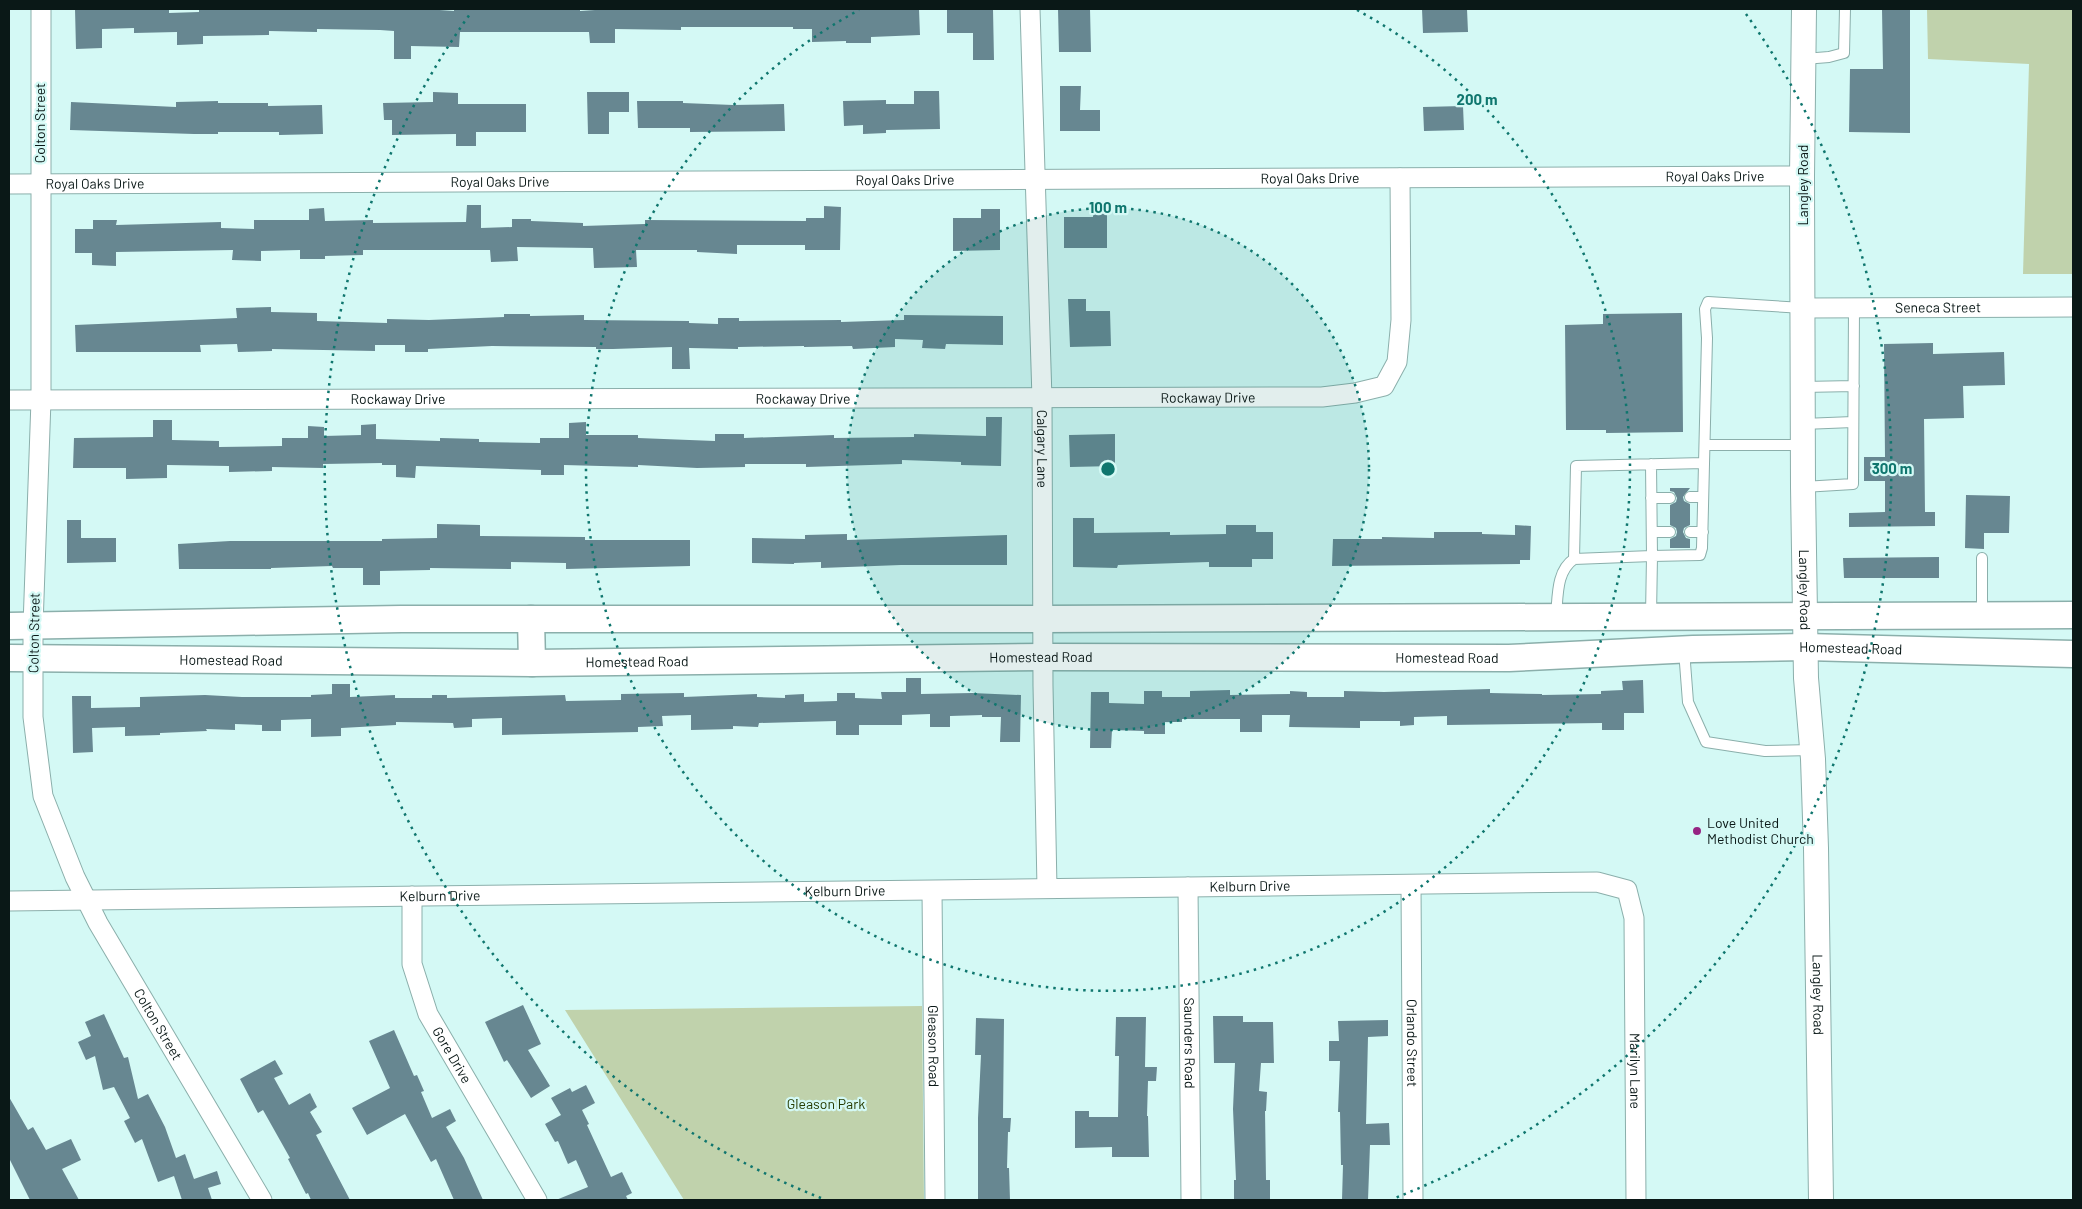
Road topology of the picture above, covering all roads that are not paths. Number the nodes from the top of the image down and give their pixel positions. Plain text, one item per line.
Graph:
1 (41, 9) edge
2 (1030, 9) edge
3 (1804, 9) edge
4 (1845, 9) edge
5 (1804, 59) junction
6 (1802, 176) junction
7 (1400, 178) junction
8 (1036, 180) junction
9 (9, 184) edge
10 (40, 184) junction
11 (2073, 307) edge
12 (1802, 308) junction
13 (1854, 308) junction
14 (1854, 386) junction
15 (1802, 387) junction
16 (1042, 399) junction
17 (9, 400) edge
18 (41, 400) junction
19 (1854, 422) junction
20 (1802, 435) junction
21 (1705, 445) junction
22 (1704, 463) junction
23 (1651, 464) junction
24 (1803, 487) junction
25 (1704, 496) junction
26 (1690, 497) dead end
27 (1651, 498) junction
28 (1670, 498) dead end
29 (1652, 532) junction
30 (1670, 532) dead end
31 (1690, 532) dead end
32 (1703, 532) junction
33 (1652, 556) junction
34 (1982, 558) dead end
35 (1574, 559) junction
36 (1982, 615) junction
37 (2073, 615) edge
38 (1805, 616) junction
39 (1510, 617) junction
40 (1556, 617) junction
41 (1651, 617) junction
42 (1331, 618) junction
43 (531, 619) junction
44 (757, 619) junction
45 (1043, 619) junction
46 (307, 621) junction
47 (21, 626) edge
48 (1806, 648) junction
49 (1684, 650) junction
50 (2073, 654) edge
51 (1043, 657) junction
52 (21, 658) edge
53 (1332, 658) junction
54 (1509, 658) junction
55 (308, 661) junction
56 (758, 661) junction
57 (532, 663) junction
58 (1812, 750) junction
59 (1411, 885) junction
60 (1047, 888) junction
61 (1188, 888) junction
62 (932, 891) junction
63 (412, 896) junction
64 (86, 900) junction
65 (9, 901) edge
66 (1635, 942) joint
67 (262, 1200) edge
68 (537, 1200) edge
69 (936, 1200) edge
70 (1191, 1200) edge
71 (1413, 1200) edge
72 (1636, 1200) edge
73 (1821, 1200) edge

1 - 10 street, Colton Street
2 - 8 street, Calgary Lane
3 - 5 street, Langley Road
4 - 5 lane
5 - 6 street, Langley Road
6 - 7 street, Royal Oaks Drive
6 - 12 street, Langley Road
7 - 8 street, Royal Oaks Drive
7 - 16 street, Rockaway Drive
8 - 10 street, Royal Oaks Drive
8 - 16 street, Calgary Lane
9 - 10 street, Royal Oaks Drive
10 - 18 street, Colton Street
11 - 13 street, Seneca Street
12 - 13 street, Seneca Street
12 - 15 street, Langley Road
12 - 21 lane
13 - 14 lane
14 - 15 lane
14 - 19 lane
15 - 20 street, Langley Road
16 - 18 street, Rockaway Drive
16 - 45 street, Calgary Lane
17 - 18 street, Rockaway Drive
18 - 47 street, Colton Street
19 - 20 lane
19 - 24 lane
20 - 21 lane
20 - 24 street, Langley Road
21 - 22 lane
22 - 23 lane
22 - 25 lane
23 - 27 lane
23 - 35 lane
24 - 38 street, Langley Road
25 - 26 lane
25 - 32 lane
27 - 28 lane
27 - 29 lane
29 - 30 lane
29 - 33 lane
31 - 32 lane
32 - 33 lane
33 - 35 lane
33 - 41 lane
34 - 36 lane
35 - 40 lane
36 - 37 main road
36 - 38 main road
38 - 41 main road
38 - 48 street, Langley Road
39 - 40 main road
39 - 42 main road
39 - 54 main road
40 - 41 main road
42 - 45 main road
42 - 53 main road
43 - 44 main road
43 - 46 main road
43 - 57 main road
44 - 45 main road
44 - 56 main road
45 - 51 street, Calgary Lane
46 - 47 main road
46 - 55 main road
47 - 52 street, Colton Street
48 - 49 main road, Homestead Road
48 - 50 main road, Homestead Road
48 - 58 street, Langley Road
49 - 54 main road, Homestead Road
49 - 58 lane
51 - 53 main road, Homestead Road
51 - 56 main road, Homestead Road
51 - 60 street, Calgary Lane
52 - 55 main road, Homestead Road
52 - 64 street, Colton Street
53 - 54 main road, Homestead Road
55 - 57 main road, Homestead Road
56 - 57 main road, Homestead Road
58 - 73 street, Langley Road
59 - 61 street, Kelburn Drive
59 - 66 street, Kelburn Drive
59 - 71 street, Orlando Street
60 - 61 street, Kelburn Drive
60 - 62 street, Kelburn Drive
61 - 70 street, Saunders Road
62 - 63 street, Kelburn Drive
62 - 69 street, Gleason Road
63 - 64 street, Kelburn Drive
63 - 68 street, Gore Drive
64 - 65 street, Kelburn Drive
64 - 67 street, Colton Street
66 - 72 street, Marilyn Lane

